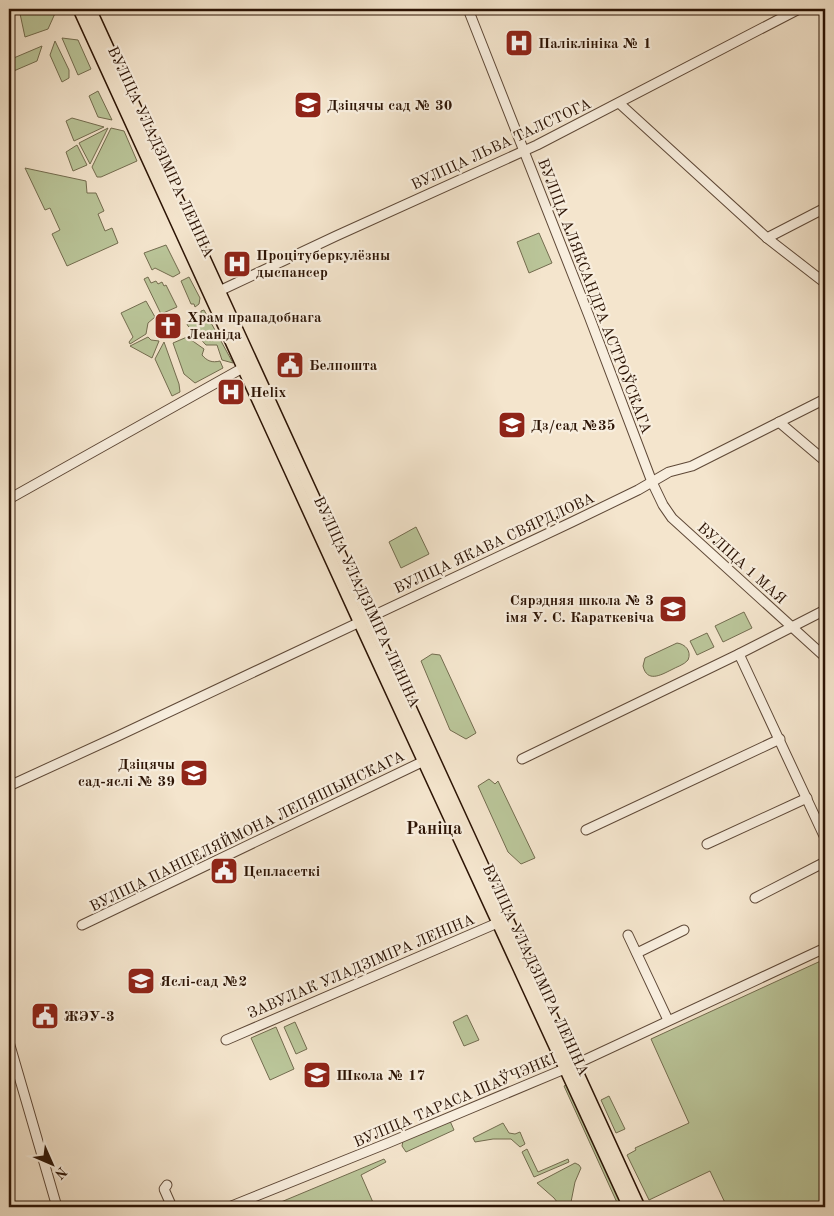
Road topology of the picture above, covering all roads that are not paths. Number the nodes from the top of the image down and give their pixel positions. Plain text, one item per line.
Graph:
1 (79, 9) edge
2 (90, 9) edge
3 (468, 9) edge
4 (799, 9) edge
5 (619, 103) junction
6 (524, 151) junction
7 (825, 208) edge
8 (767, 238) junction
9 (825, 283) edge
10 (215, 293) junction
11 (248, 365) junction
12 (825, 399) edge
13 (779, 422) junction
14 (825, 461) edge
15 (652, 482) junction
16 (9, 499) edge
17 (825, 610) edge
18 (364, 619) junction
19 (793, 628) junction
20 (739, 654) junction
21 (825, 657) edge
22 (780, 739) junction
23 (522, 760) dead end
24 (424, 761) junction
25 (9, 786) edge
26 (807, 798) junction
27 (586, 830) dead end
28 (825, 838) edge
29 (707, 844) dead end
30 (825, 862) edge
31 (755, 898) dead end
32 (502, 920) junction
33 (82, 925) dead end
34 (684, 930) dead end
35 (628, 935) dead end
36 (825, 948) edge
37 (637, 954) junction
38 (668, 1020) junction
39 (226, 1040) dead end
40 (9, 1042) edge
41 (570, 1067) junction
42 (167, 1185) dead end
43 (57, 1207) edge
44 (172, 1207) edge
45 (229, 1207) edge
46 (629, 1207) edge
47 (639, 1207) edge

1 - 10 main road, ВУЛІЦА УЛАДЗІМІРА ЛЕНІНА
2 - 10 main road, ВУЛІЦА УЛАДЗІМІРА ЛЕНІНА
3 - 6 street, ВУЛІЦА АЛЯКСАНДРА АСТРОЎСКАГА
4 - 5 street, ВУЛІЦА ЛЬВА ТАЛСТОГА
5 - 6 street, ВУЛІЦА ЛЬВА ТАЛСТОГА
5 - 8 street
6 - 10 street, ВУЛІЦА ЛЬВА ТАЛСТОГА
6 - 15 street, ВУЛІЦА АЛЯКСАНДРА АСТРОЎСКАГА
7 - 8 street
8 - 9 street
10 - 11 main road, ВУЛІЦА УЛАДЗІМІРА ЛЕНІНА
11 - 16 street
11 - 18 main road, ВУЛІЦА УЛАДЗІМІРА ЛЕНІНА
12 - 13 street, ВУЛІЦА ЯКАВА СВЯРДЛОВА
13 - 14 street
13 - 15 street, ВУЛІЦА ЯКАВА СВЯРДЛОВА
15 - 18 street, ВУЛІЦА ЯКАВА СВЯРДЛОВА
15 - 19 street, ВУЛІЦА 1 МАЯ
17 - 19 street
18 - 24 main road, ВУЛІЦА УЛАДЗІМІРА ЛЕНІНА
18 - 25 street, ВУЛІЦА ЯКАВА СВЯРДЛОВА
18 - 32 main road, ВУЛІЦА УЛАДЗІМІРА ЛЕНІНА
19 - 20 street
19 - 21 street, ВУЛІЦА 1 МАЯ
20 - 22 street
20 - 23 street
22 - 26 street
22 - 27 street
24 - 32 main road, ВУЛІЦА УЛАДЗІМІРА ЛЕНІНА
24 - 33 street, ВУЛІЦА ПАНЦЕЛЯЙМОНА ЛЕПЯШЫНСКАГА
26 - 28 street
26 - 29 street
30 - 31 street
32 - 39 street, ЗАВУЛАК УЛАДЗІМІРА ЛЕНІНА
32 - 41 main road, ВУЛІЦА УЛАДЗІМІРА ЛЕНІНА
34 - 37 street
35 - 37 street
36 - 38 street, ВУЛІЦА ТАРАСА ШАЎЧЭНКІ
37 - 38 street
38 - 41 street, ВУЛІЦА ТАРАСА ШАЎЧЭНКІ
40 - 43 street
41 - 45 street, ВУЛІЦА ТАРАСА ШАЎЧЭНКІ
41 - 46 main road, ВУЛІЦА УЛАДЗІМІРА ЛЕНІНА
41 - 47 main road, ВУЛІЦА УЛАДЗІМІРА ЛЕНІНА
42 - 44 street

